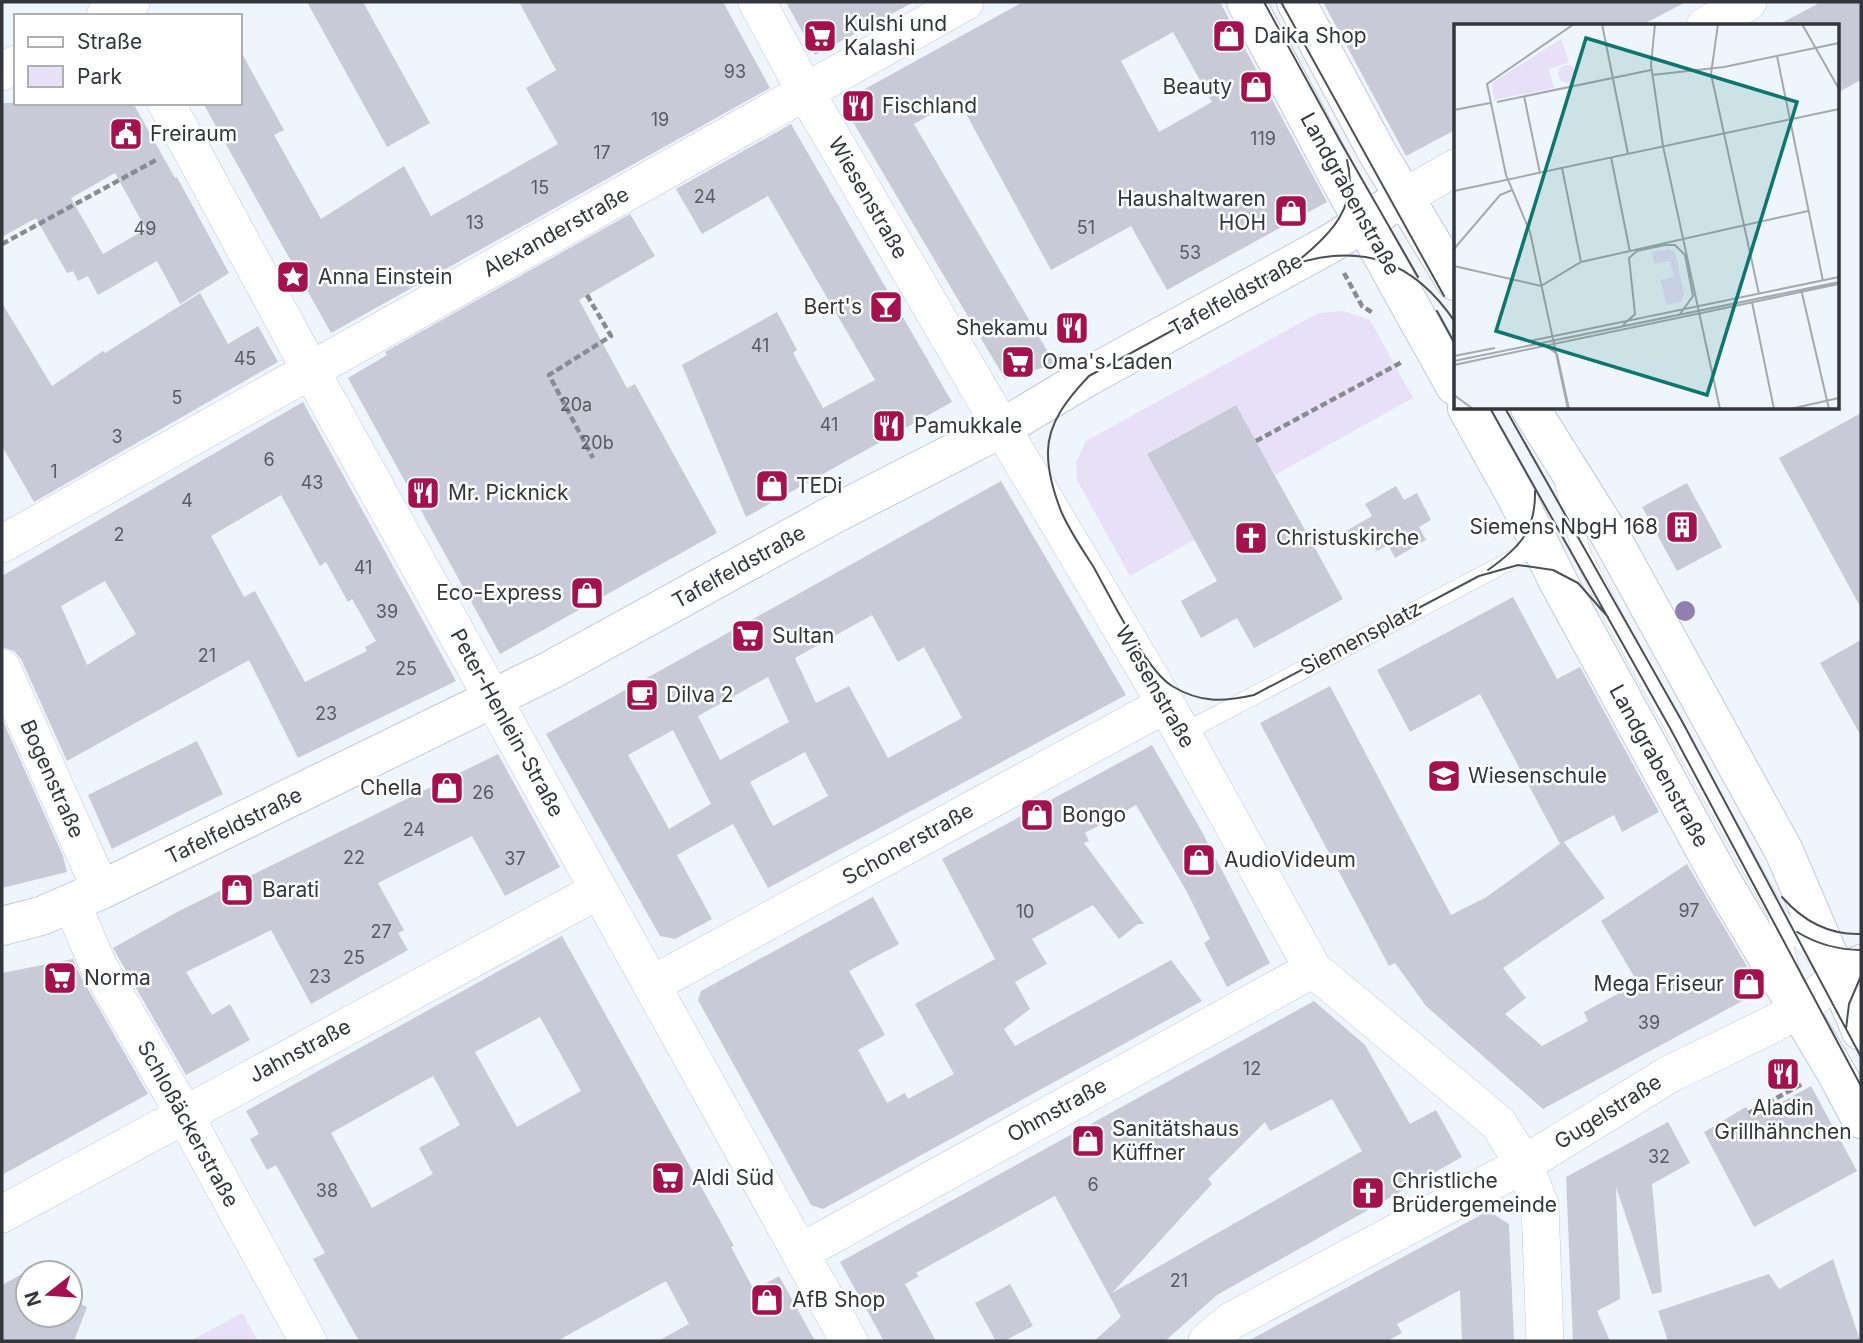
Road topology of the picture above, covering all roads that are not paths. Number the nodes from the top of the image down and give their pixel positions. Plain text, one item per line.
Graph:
1 (757, 2) edge
2 (965, 2) edge
3 (1246, 2) edge
4 (1296, 2) edge
5 (1748, 2) edge
6 (1709, 24) edge
7 (805, 91) junction
8 (167, 105) edge
9 (1454, 169) edge
10 (1404, 197) junction
11 (1365, 223) junction
12 (1454, 279) edge
13 (310, 369) junction
14 (1454, 384) edge
15 (1468, 410) edge
16 (1531, 410) edge
17 (1002, 428) junction
18 (1556, 451) junction
19 (2, 544) edge
20 (1541, 545) junction
21 (1559, 583) junction
22 (1620, 629) junction
23 (2, 668) edge
24 (494, 699) junction
25 (1174, 718) junction
26 (599, 890) junction
27 (86, 897) junction
28 (1778, 916) junction
29 (2, 926) edge
30 (1313, 969) junction
31 (1849, 972) edge
32 (651, 985) junction
33 (1798, 1009) junction
34 (1861, 1031) edge
35 (184, 1114) junction
36 (1861, 1119) edge
37 (1524, 1164) junction
38 (2, 1214) edge
39 (801, 1252) junction
40 (308, 1341) edge
41 (849, 1341) edge
42 (1207, 1341) edge
43 (1545, 1341) edge

1 - 7 street, Wiesenstraße
2 - 7 street, Alexanderstraße
3 - 11 main road, Landgrabenstraße
4 - 10 main road, Landgrabenstraße
5 - 6 street
7 - 13 street, Alexanderstraße
7 - 17 street, Wiesenstraße
8 - 13 street, Peter-Henlein-Straße
9 - 10 street, Tafelfeldstraße
10 - 11 main road, Tafelfeldstraße
10 - 12 main road, Landgrabenstraße
11 - 14 main road, Landgrabenstraße
11 - 17 main road, Tafelfeldstraße
13 - 19 street, Alexanderstraße
13 - 24 street, Peter-Henlein-Straße
15 - 20 main road, Landgrabenstraße
16 - 18 main road
17 - 24 main road, Tafelfeldstraße
17 - 25 street, Wiesenstraße
18 - 22 lane
18 - 31 main road
20 - 21 main road, Landgrabenstraße
20 - 25 lane, Siemensplatz
21 - 22 lane
21 - 33 main road, Landgrabenstraße
22 - 28 lane
23 - 27 street, Bogenstraße
24 - 26 street, Peter-Henlein-Straße
24 - 27 main road, Tafelfeldstraße
25 - 30 street, Wiesenstraße
25 - 32 street, Schonerstraße
26 - 32 street, Peter-Henlein-Straße
26 - 35 street, Jahnstraße
27 - 29 main road, Tafelfeldstraße
27 - 35 street, Schloßäckerstraße
28 - 31 lane
28 - 33 lane
30 - 37 street, Wiesenstraße
30 - 39 street, Ohmstraße
31 - 33 street, Gugelstraße
31 - 34 main road
32 - 39 street, Peter-Henlein-Straße
33 - 36 main road, Landgrabenstraße
33 - 37 street, Gugelstraße
35 - 38 street, Jahnstraße
35 - 40 street, Schloßäckerstraße
37 - 42 street, Gugelstraße
37 - 43 street, Wiesenstraße
39 - 41 street, Peter-Henlein-Straße

